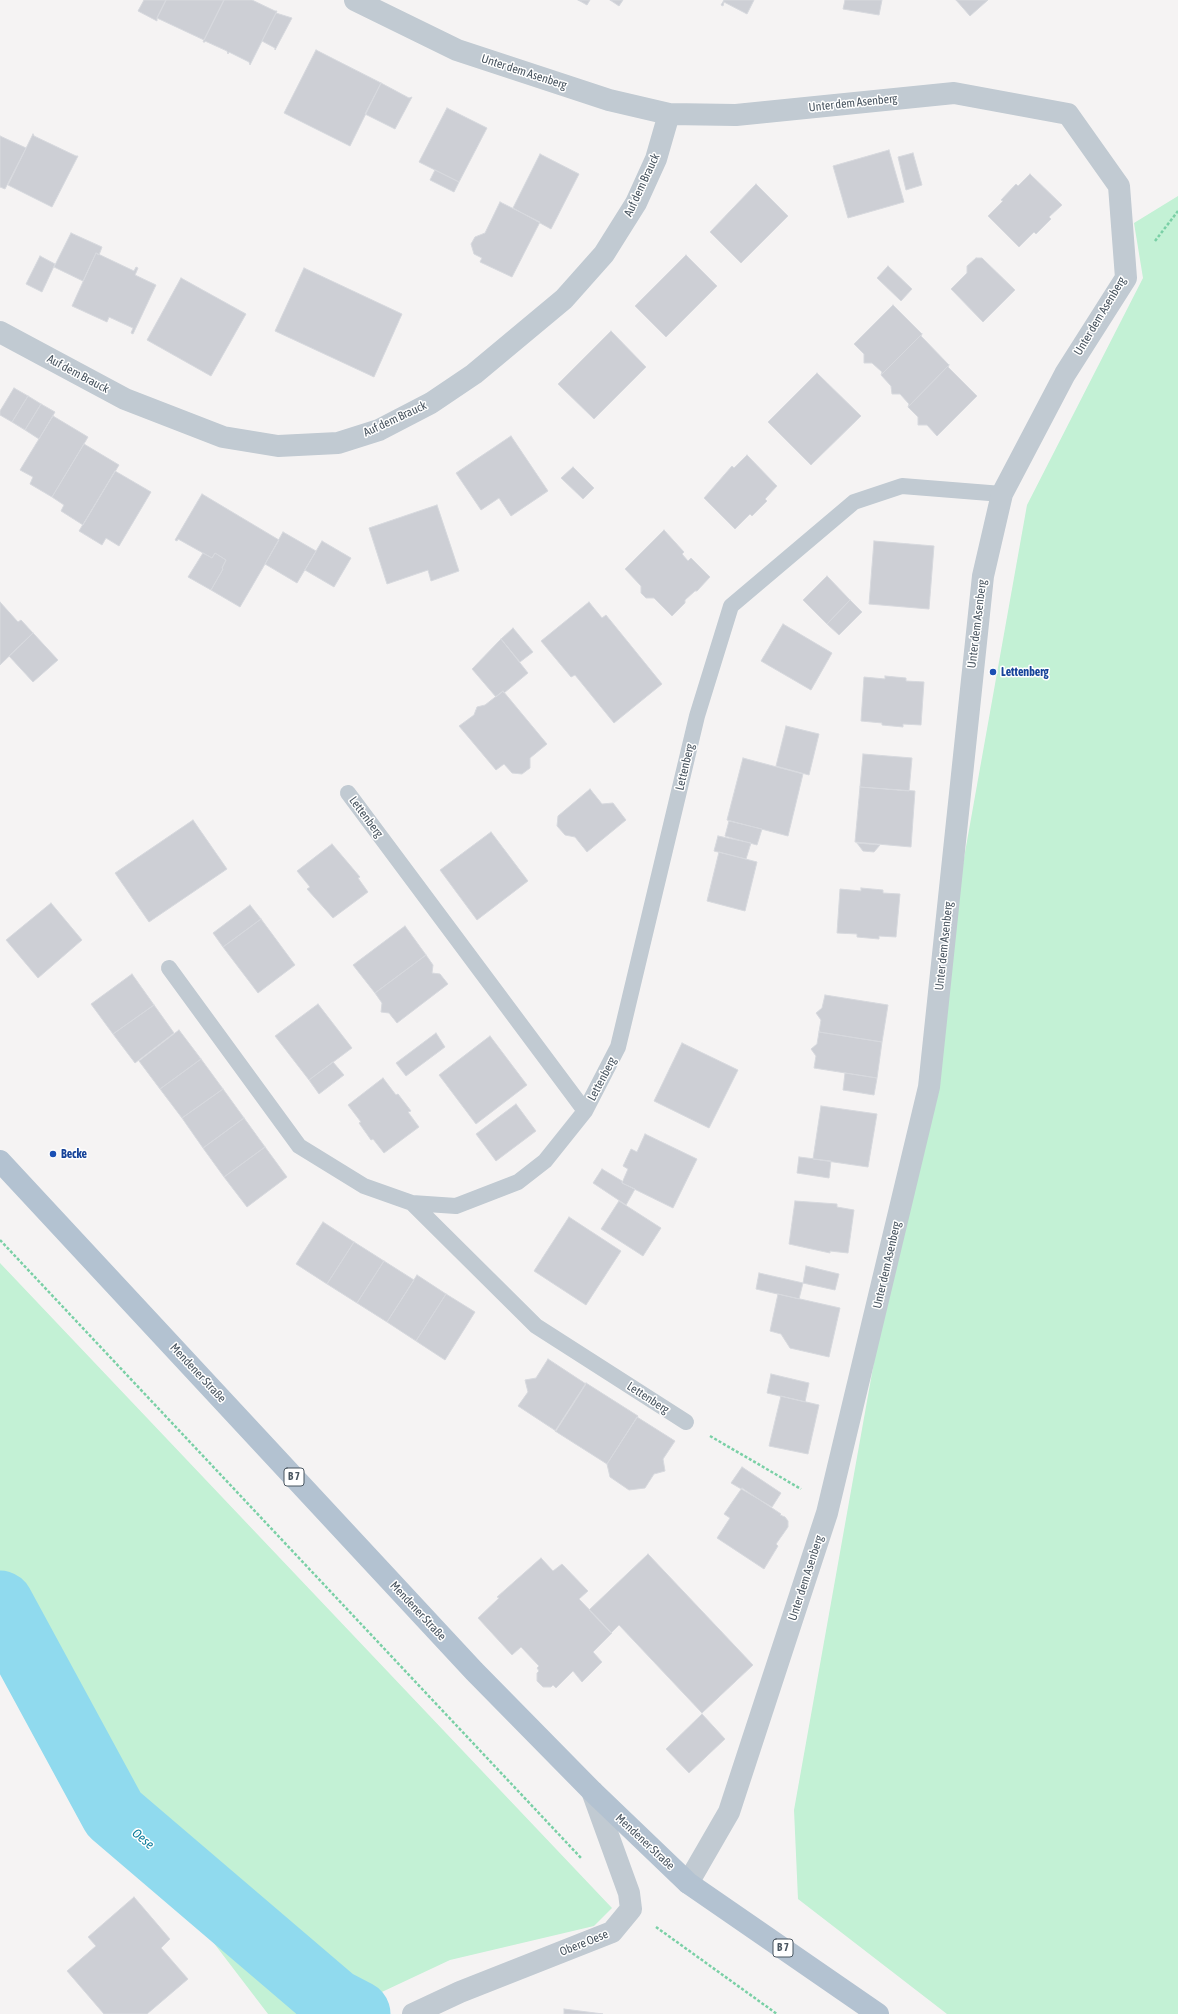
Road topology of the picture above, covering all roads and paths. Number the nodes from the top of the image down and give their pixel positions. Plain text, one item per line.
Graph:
1 (355, 0) edge
2 (670, 114) junction
3 (0, 332) edge
4 (1002, 494) junction
5 (348, 793) dead end
6 (169, 968) dead end
7 (585, 1111) junction
8 (0, 1161) edge
9 (412, 1203) junction
10 (0, 1240) edge
11 (686, 1422) joint
12 (829, 1505) junction
13 (592, 1791) junction
14 (584, 1861) dead end
15 (688, 1883) junction
16 (631, 1909) junction
17 (413, 2014) edge
18 (777, 2014) edge
19 (878, 2014) edge

1 - 2 street, Unter dem Asenberg
2 - 3 street, Auf dem Brauck
2 - 4 street, Unter dem Asenberg
4 - 7 lane, Lettenberg
4 - 12 street, Unter dem Asenberg
5 - 7 lane, Lettenberg
6 - 9 lane, Lettenberg
7 - 9 lane, Lettenberg
8 - 13 main road, Mendener Straße / B 7
9 - 11 lane, Lettenberg
10 - 14 path
11 - 12 path
12 - 15 street, Unter dem Asenberg
13 - 15 main road, Mendener Straße / B 7
13 - 16 street
15 - 19 main road, Mendener Straße / B 7
16 - 17 street, Obere Oese
16 - 18 path

